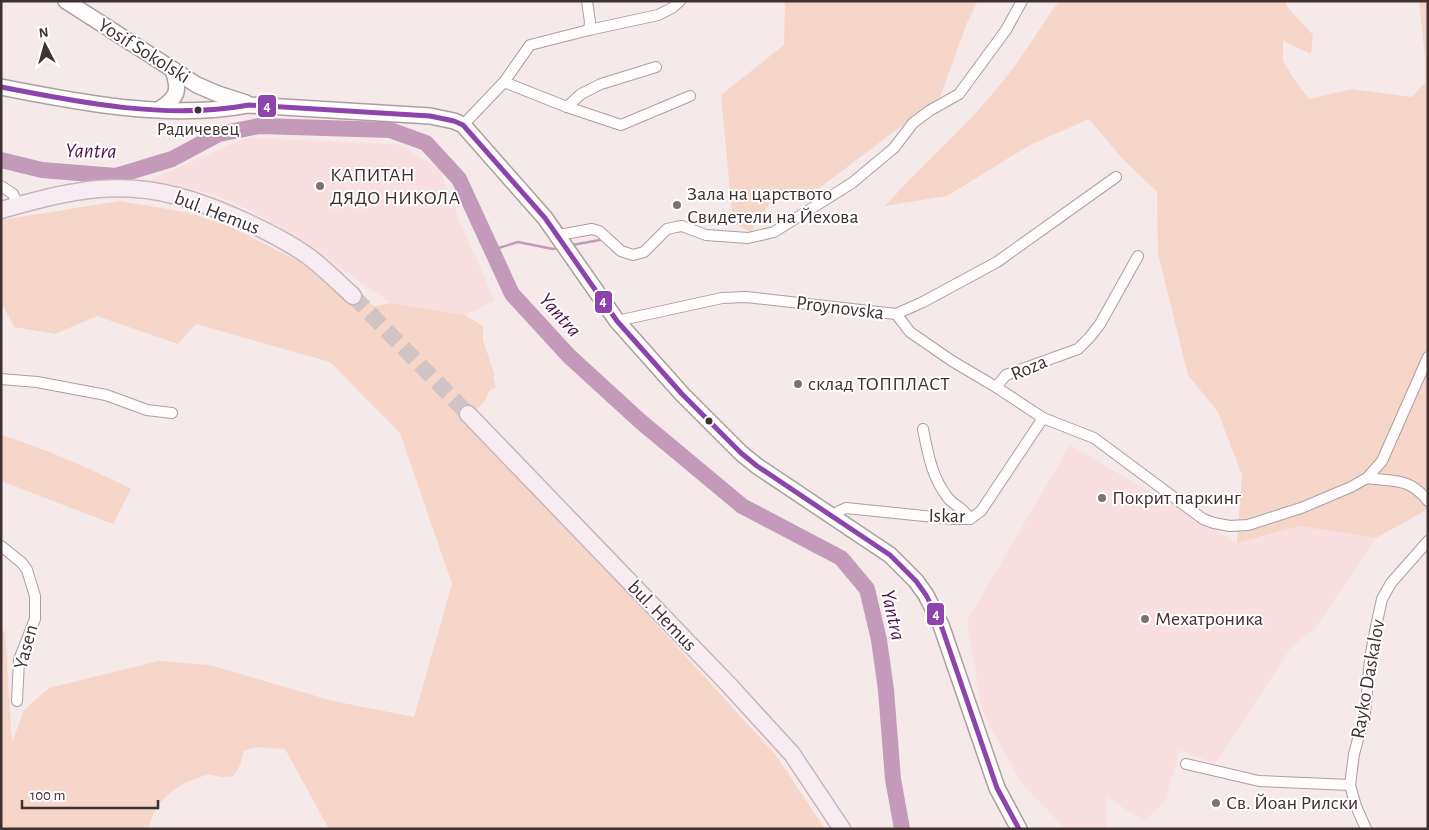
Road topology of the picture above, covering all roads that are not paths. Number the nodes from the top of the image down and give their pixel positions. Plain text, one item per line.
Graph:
1 (66, 1) edge
2 (587, 1) edge
3 (680, 1) edge
4 (1022, 1) edge
5 (589, 30) junction
6 (656, 67) dead end
7 (173, 70) junction
8 (504, 82) junction
9 (1, 87) edge
10 (690, 96) dead end
11 (249, 105) junction
12 (567, 108) junction
13 (160, 109) junction
14 (463, 125) junction
15 (1116, 177) dead end
16 (1, 186) edge
17 (18, 205) junction
18 (1, 210) edge
19 (563, 243) junction
20 (1138, 256) dead end
21 (353, 296) tunnel mouth
22 (896, 314) junction
23 (617, 321) junction
24 (1428, 357) edge
25 (1, 379) edge
26 (996, 387) junction
27 (172, 413) dead end
28 (468, 414) tunnel mouth
29 (1043, 418) junction
30 (923, 429) dead end
31 (1367, 478) junction
32 (1428, 501) edge
33 (832, 518) junction
34 (970, 519) junction
35 (1428, 541) edge
36 (1, 546) edge
37 (17, 701) dead end
38 (1186, 764) dead end
39 (1350, 785) junction
40 (842, 829) edge
41 (1019, 829) edge
42 (1366, 829) edge

1 - 7 street, Yosif Sokolski
2 - 5 street
3 - 5 street
4 - 19 street
5 - 8 street
6 - 12 street
7 - 11 street, Yosif Sokolski
7 - 13 street
8 - 12 street
8 - 14 street
9 - 13 street
10 - 12 street
11 - 13 street
11 - 14 street
14 - 19 street
15 - 22 street, Proynovska
16 - 17 street
17 - 18 main road, bul. Hemus
17 - 21 main road, bul. Hemus
19 - 23 street
20 - 26 street, Roza
22 - 23 street, Proynovska
22 - 26 street, Roza
23 - 33 street
24 - 31 street
25 - 27 street
26 - 29 street
28 - 40 main road, bul. Hemus
29 - 31 street
29 - 34 street, Iskar
30 - 34 street
31 - 32 street
33 - 34 street, Iskar
33 - 41 street
35 - 39 street, Rayko Daskalov
36 - 37 street, Yasen
38 - 39 street
39 - 42 street, Rayko Daskalov

